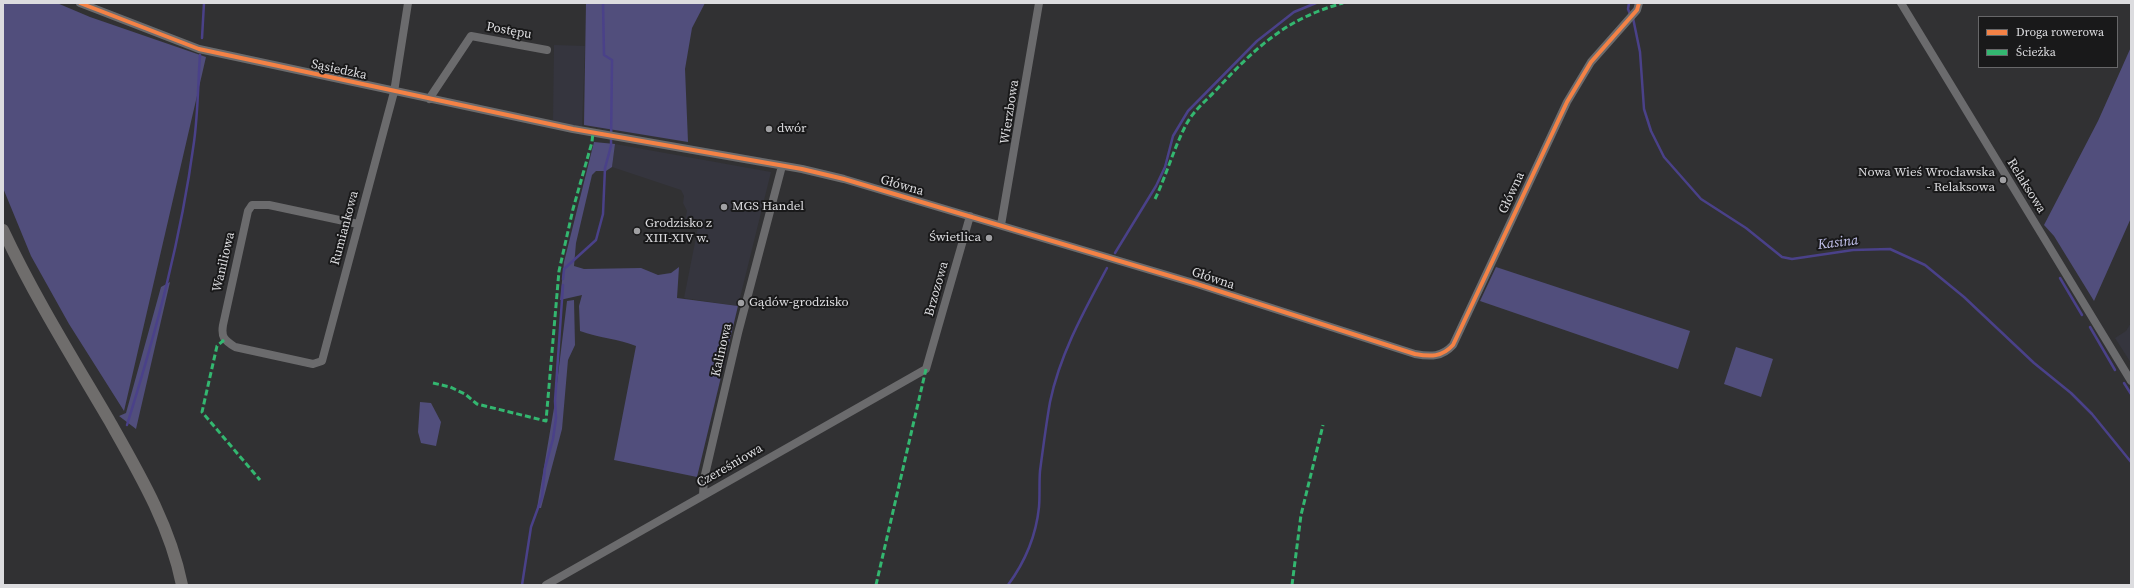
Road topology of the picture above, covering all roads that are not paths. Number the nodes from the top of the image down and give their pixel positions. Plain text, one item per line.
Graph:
1 (80, 3) edge
2 (408, 3) edge
3 (1039, 3) edge
4 (1640, 3) edge
5 (1901, 3) edge
6 (547, 50) dead end
7 (394, 92) junction
8 (429, 99) junction
9 (593, 132) joint
10 (782, 166) junction
11 (970, 216) junction
12 (358, 224) junction
13 (1001, 225) junction
14 (3, 230) edge
15 (313, 364) joint
16 (926, 369) joint
17 (2131, 381) edge
18 (703, 495) junction
19 (182, 585) edge
20 (546, 585) edge

1 - 7 street, Sąsiedzka
2 - 7 street, Rumiankowa
3 - 13 street, Wierzbowa
4 - 13 street, Główna
5 - 17 street, Relaksowa
6 - 8 street, Postępu
7 - 8 street, Sąsiedzka
7 - 12 street, Rumiankowa
8 - 9 street, Sąsiedzka
9 - 10 street, Główna
10 - 11 street, Główna
10 - 18 street, Kalinowa
11 - 13 street, Główna
11 - 16 street, Brzozowa
12 - 15 street, Rumiankowa
12 - 15 street, Waniliowa
14 - 19 main road
16 - 18 street, Czereśniowa
18 - 20 street, Czereśniowa

